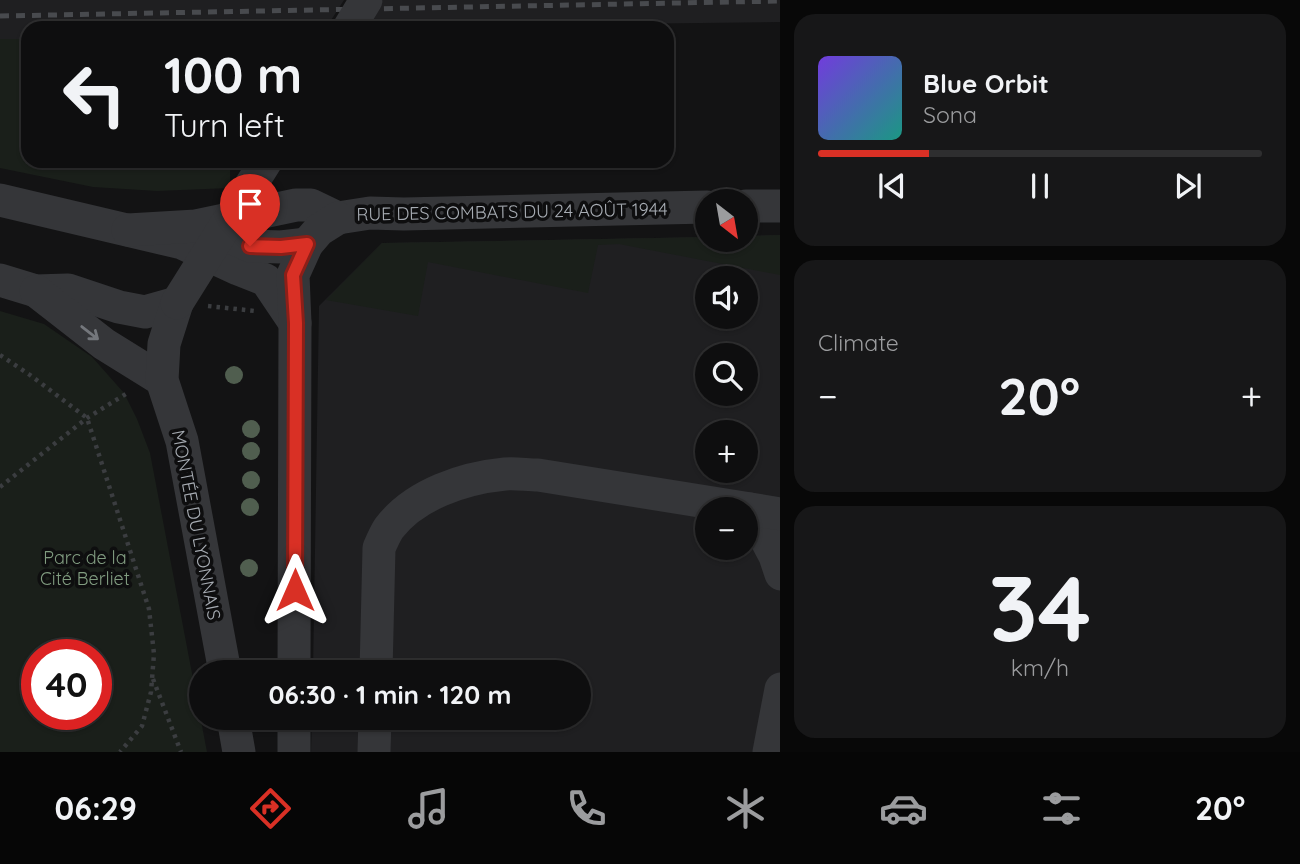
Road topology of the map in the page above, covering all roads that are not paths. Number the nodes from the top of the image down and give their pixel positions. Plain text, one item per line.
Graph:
1 (366, 0) edge
2 (353, 21) edge
3 (262, 168) edge
4 (0, 200) edge
5 (758, 206) edge
6 (780, 206) edge
7 (695, 207) edge
8 (338, 218) junction
9 (196, 226) junction
10 (128, 230) junction
11 (307, 244) junction
12 (0, 279) edge
13 (36, 291) junction
14 (177, 303) junction
15 (296, 323) junction
16 (162, 380) junction
17 (765, 512) edge
18 (780, 574) edge
19 (223, 660) edge
20 (294, 660) edge
21 (376, 660) edge
22 (780, 689) edge
23 (235, 730) edge
24 (294, 730) edge
25 (375, 730) edge
26 (239, 752) edge
27 (294, 752) edge
28 (374, 752) edge
29 (769, 752) edge

1 - 2 street, bridge
3 - 14 street, MONTÉE DU LYONNAIS, bridge
4 - 10 street, RUE DES COMBATS DU 24 AOÛT 1944
5 - 6 street
7 - 8 street, RUE DES COMBATS DU 24 AOÛT 1944
8 - 9 street, RUE DES COMBATS DU 24 AOÛT 1944
8 - 11 street
9 - 10 street, RUE DES COMBATS DU 24 AOÛT 1944
9 - 11 street, RUE DES COMBATS DU 24 AOÛT 1944
10 - 15 street, RUE DES COMBATS DU 24 AOÛT 1944
11 - 15 street
12 - 13 street
13 - 14 street
13 -> 16 street
14 - 16 street, MONTÉE DU LYONNAIS
15 - 20 street
16 - 19 street, MONTÉE DU LYONNAIS
17 - 18 street
17 - 21 street
22 - 29 street
23 - 26 street
24 - 27 street
25 - 28 street

